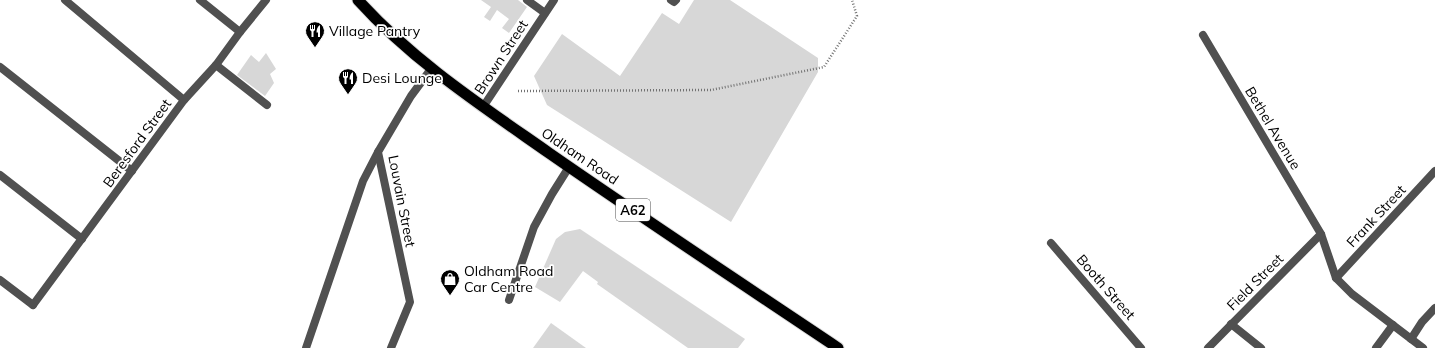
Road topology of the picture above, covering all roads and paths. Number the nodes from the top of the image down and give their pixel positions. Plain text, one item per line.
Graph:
1 (65, 0) edge
2 (200, 0) edge
3 (266, 0) edge
4 (358, 0) edge
5 (527, 0) edge
6 (554, 0) edge
7 (671, 0) edge
8 (676, 0) edge
9 (852, 0) edge
10 (545, 13) junction
11 (240, 32) junction
12 (1203, 35) dead end
13 (216, 65) junction
14 (0, 67) edge
15 (431, 69) junction
16 (518, 91) dead end
17 (184, 100) junction
18 (268, 105) dead end
19 (483, 107) junction
20 (378, 152) junction
21 (569, 167) junction
22 (132, 171) junction
23 (1435, 171) edge
24 (0, 175) edge
25 (1321, 234) junction
26 (82, 239) junction
27 (1051, 243) dead end
28 (1336, 278) junction
29 (0, 280) edge
30 (509, 300) dead end
31 (1435, 308) edge
32 (1232, 324) junction
33 (1393, 325) junction
34 (1411, 339) junction
35 (306, 348) edge
36 (391, 348) edge
37 (838, 348) edge
38 (1141, 348) edge
39 (1208, 348) edge
40 (1261, 348) edge
41 (1376, 348) edge
42 (1423, 348) edge

1 - 17 street
2 - 11 street
3 - 11 street, Beresford Street
4 - 15 highway, Oldham Road / A62
5 - 10 street
6 - 10 street, Brown Street
7 - 8 street
9 - 16 path
10 - 19 street, Brown Street
11 - 13 street, Beresford Street
12 - 25 street, Bethel Avenue
13 - 17 street, Beresford Street
13 - 18 street
14 - 22 street
15 - 19 highway, Oldham Road / A62
15 - 20 street, Louvain Street
17 - 22 street, Beresford Street
19 - 21 highway, Oldham Road / A62
20 - 35 street
20 - 36 street, Louvain Street
21 - 30 street
21 - 37 highway, Oldham Road / A62
22 - 26 street, Beresford Street
23 - 28 street, Frank Street
24 - 26 street
25 - 28 street, Bethel Avenue
25 - 32 street, Field Street
26 - 29 street, Beresford Street
27 - 38 street, Booth Street
28 - 33 street
31 - 34 street
32 - 39 street, Field Street
32 - 40 street
33 - 34 street
33 - 41 street
34 - 42 street

